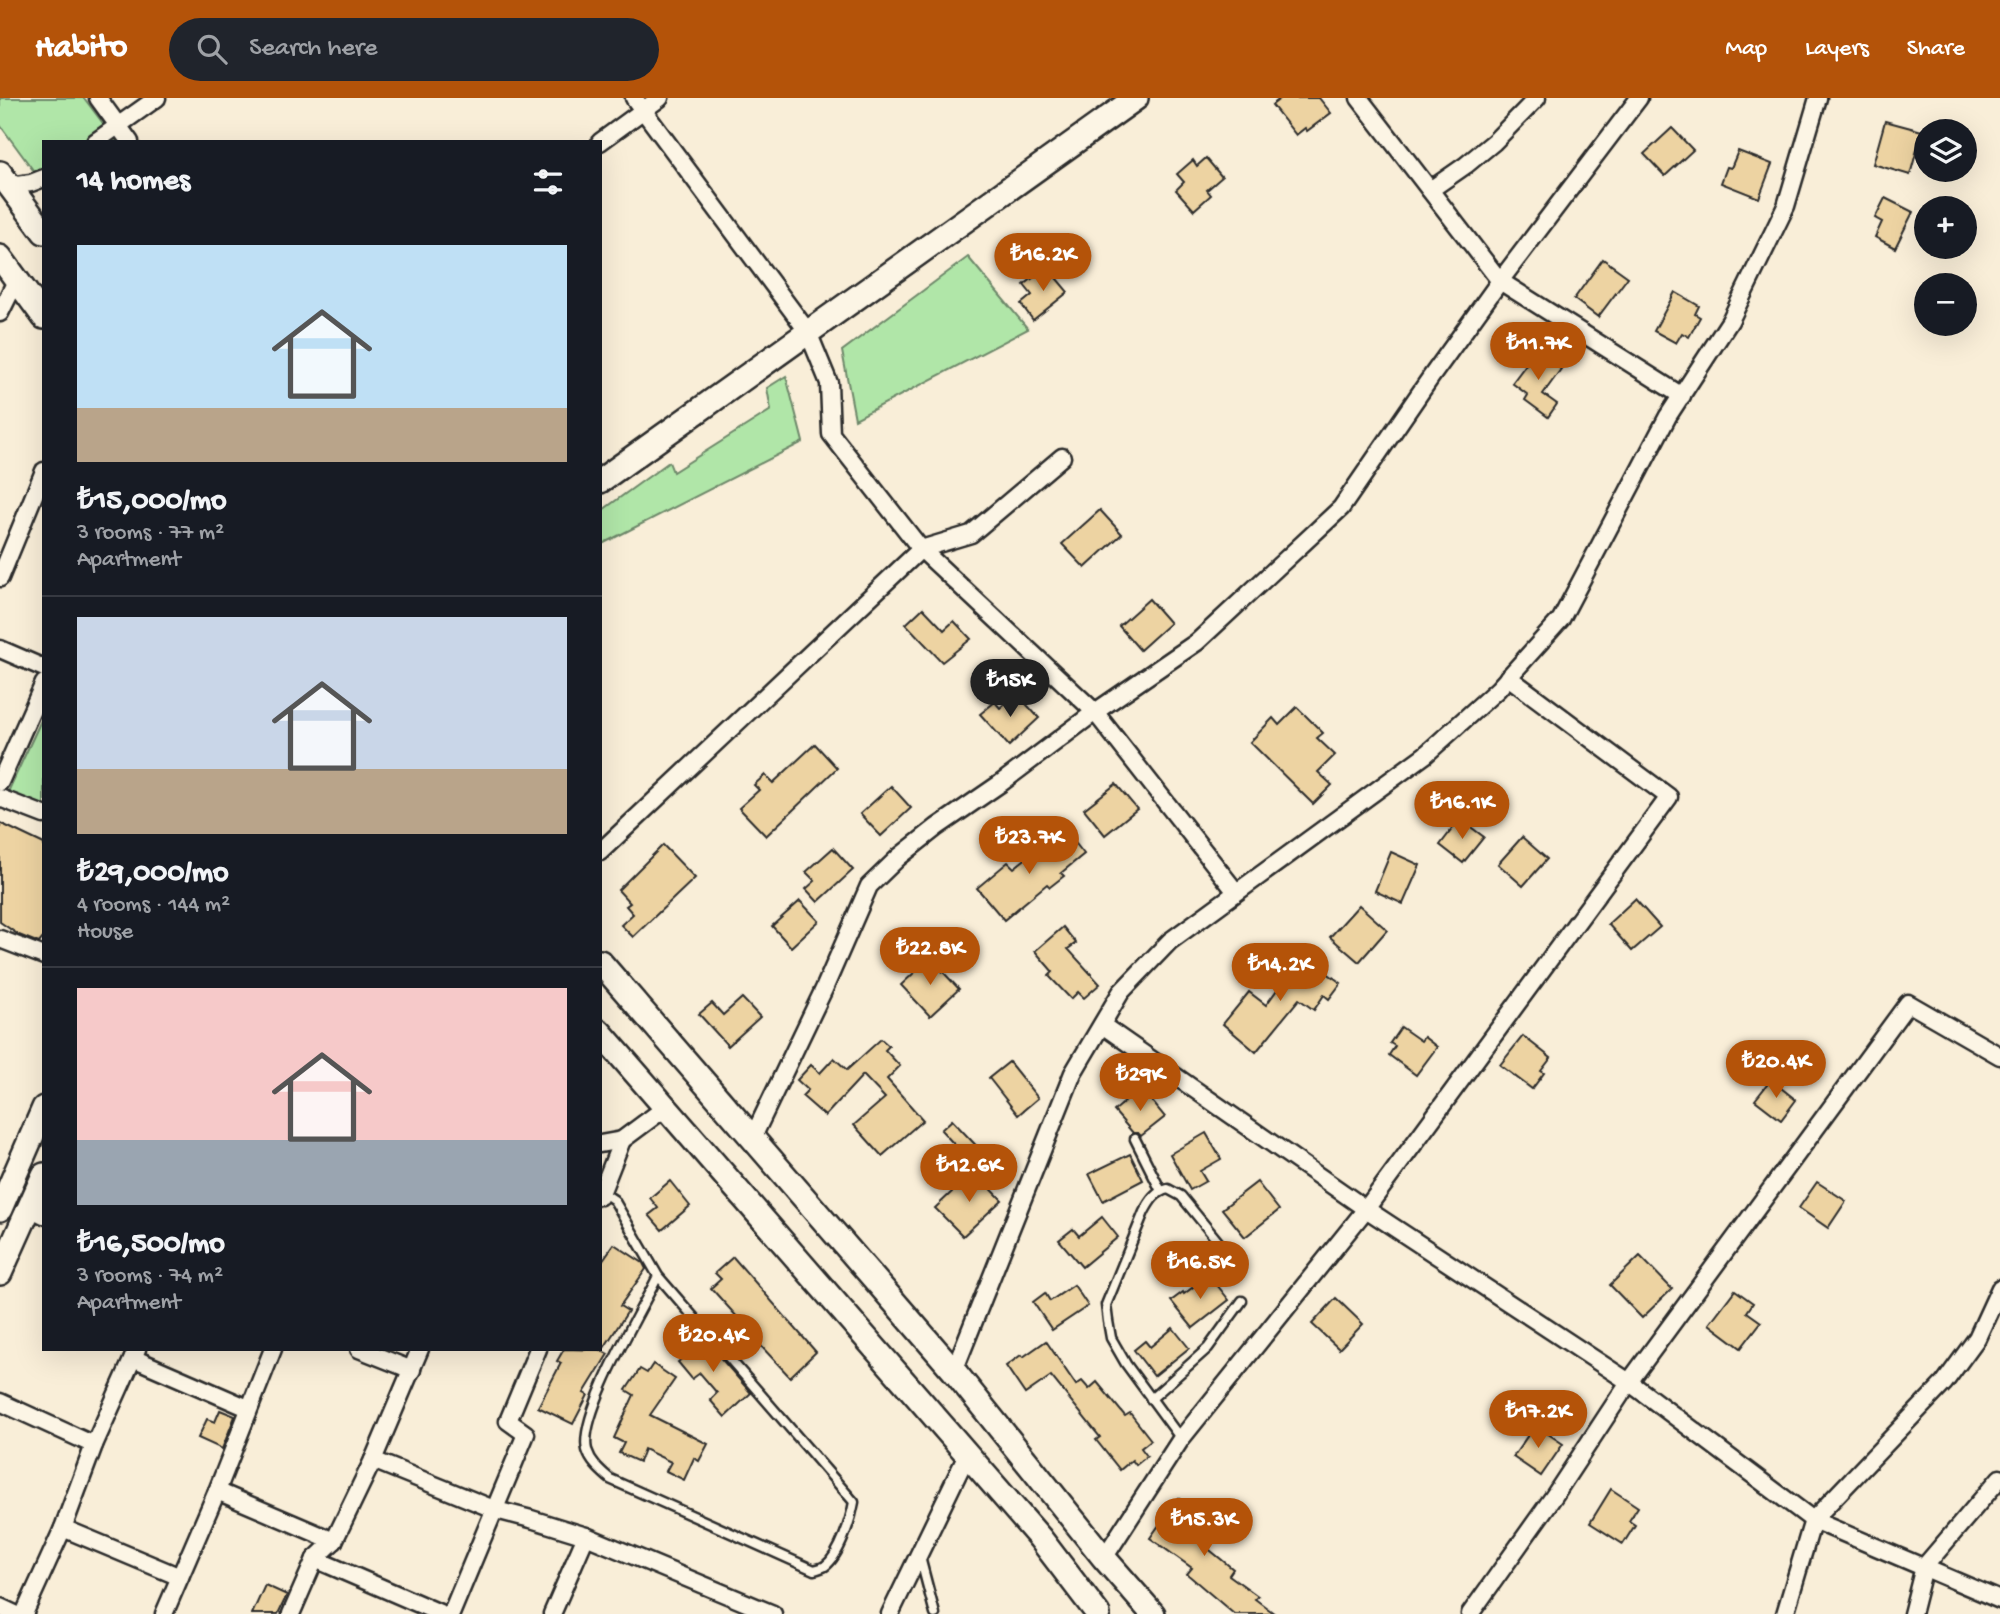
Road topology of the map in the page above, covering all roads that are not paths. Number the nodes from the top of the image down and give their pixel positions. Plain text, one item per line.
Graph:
1 (98, 98) edge
2 (157, 98) edge
3 (660, 98) edge
4 (1136, 98) edge
5 (1359, 98) edge
6 (1537, 98) edge
7 (1639, 98) edge
8 (1818, 98) edge
9 (639, 104) edge
10 (118, 125) junction
11 (98, 140) edge
12 (129, 140) edge
13 (602, 140) edge
14 (5, 179) edge
15 (42, 179) edge
16 (1430, 190) junction
17 (42, 229) edge
18 (0, 257) edge
19 (17, 279) junction
20 (1500, 281) junction
21 (0, 313) edge
22 (42, 314) edge
23 (808, 332) junction
24 (1682, 396) junction
25 (1062, 457) dead end
26 (42, 476) edge
27 (602, 480) edge
28 (921, 550) junction
29 (0, 578) edge
30 (0, 649) edge
31 (42, 667) edge
32 (1508, 677) junction
33 (42, 688) edge
34 (1095, 712) junction
35 (0, 782) edge
36 (0, 798) edge
37 (42, 814) edge
38 (602, 850) edge
39 (1236, 892) junction
40 (0, 939) edge
41 (42, 955) edge
42 (602, 964) edge
43 (1102, 1025) junction
44 (602, 1033) edge
45 (2000, 1056) edge
46 (665, 1108) junction
47 (42, 1113) edge
48 (752, 1138) junction
49 (1135, 1139) dead end
50 (622, 1140) junction
51 (602, 1144) edge
52 (42, 1185) edge
53 (602, 1191) edge
54 (1161, 1191) junction
55 (602, 1194) edge
56 (0, 1209) edge
57 (1366, 1209) junction
58 (37, 1211) edge
59 (1225, 1250) dead end
60 (0, 1273) edge
61 (659, 1276) junction
62 (2000, 1287) edge
63 (1242, 1301) dead end
64 (271, 1351) edge
65 (364, 1351) edge
66 (419, 1351) edge
67 (537, 1351) edge
68 (135, 1354) edge
69 (412, 1370) junction
70 (954, 1371) junction
71 (1629, 1382) junction
72 (1151, 1399) junction
73 (0, 1402) edge
74 (248, 1408) junction
75 (1181, 1439) junction
76 (94, 1445) junction
77 (967, 1455) junction
78 (373, 1460) junction
79 (2000, 1478) edge
80 (217, 1491) junction
81 (496, 1510) junction
82 (1813, 1520) junction
83 (63, 1528) junction
84 (586, 1536) junction
85 (334, 1541) junction
86 (919, 1554) junction
87 (1104, 1558) junction
88 (316, 1559) junction
89 (1924, 1567) junction
90 (180, 1577) junction
91 (2000, 1600) edge
92 (0, 1607) edge
93 (763, 1612) edge
94 (15, 1614) edge
95 (24, 1614) edge
96 (164, 1614) edge
97 (291, 1614) edge
98 (442, 1614) edge
99 (451, 1614) edge
100 (552, 1614) edge
101 (890, 1614) edge
102 (935, 1614) edge
103 (1098, 1614) edge
104 (1153, 1614) edge
105 (1469, 1614) edge
106 (1785, 1614) edge
107 (1912, 1614) edge

1 - 10 street
2 - 10 street
3 - 9 street
4 - 23 street
5 - 16 street
6 - 16 street
7 - 20 street
8 - 24 street
9 - 13 street
9 - 23 street
10 - 11 street
10 - 12 street
14 - 15 street
14 - 17 street
16 - 20 street
18 - 19 street
19 - 21 street
19 - 22 street
20 - 24 street
20 - 34 street
23 - 27 street
23 - 28 street
24 - 32 street
25 - 28 street
26 - 29 street
28 - 34 street
28 - 38 street
30 - 31 street
32 - 39 street
32 - 57 street
33 - 35 street
34 - 39 street
34 - 48 street
36 - 37 street
39 - 43 street
40 - 41 street
42 - 48 street
43 - 57 street
43 - 70 street
44 - 46 street
45 - 71 street
46 - 50 street
46 - 77 street
47 - 56 street
48 - 70 street
49 - 54 lane
50 - 51 street
50 - 53 street
52 - 58 street
54 - 59 lane
54 - 72 lane
55 - 61 lane
57 - 71 street
57 - 75 street
58 - 60 street
61 - 61 lane
62 - 82 street
63 - 72 lane
64 - 74 street
65 - 69 street
66 - 69 street
67 - 81 street
68 - 74 street
68 - 76 street
69 - 78 street
70 - 87 street
71 - 82 street
71 - 105 street
72 - 75 lane
73 - 76 street
74 - 80 street
75 - 87 street
76 - 83 street
77 - 86 street
77 - 103 street
78 - 81 street
78 - 85 street
79 - 89 street
80 - 85 street
80 - 90 street
81 - 84 street
81 - 99 street
82 - 89 street
82 - 106 street
83 - 90 street
83 - 95 street
84 - 93 street
84 - 100 street
85 - 88 street
86 - 101 street
86 - 102 lane
87 - 104 street
88 - 97 street
88 - 98 street
89 - 91 street
89 - 107 street
90 - 96 street
92 - 94 street

